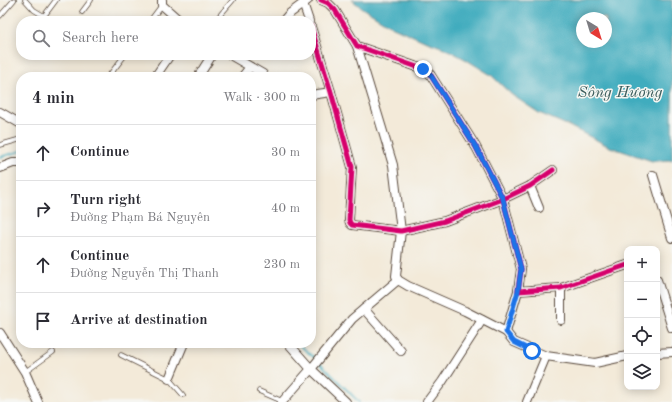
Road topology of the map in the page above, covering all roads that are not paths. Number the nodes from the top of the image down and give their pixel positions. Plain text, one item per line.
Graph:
1 (14, 0) edge
2 (25, 0) edge
3 (56, 0) edge
4 (91, 0) edge
5 (232, 0) edge
6 (321, 0) edge
7 (162, 2) edge
8 (306, 2) edge
9 (82, 12) dead end
10 (0, 16) edge
11 (153, 16) edge
12 (175, 16) edge
13 (219, 16) edge
14 (287, 16) edge
15 (308, 16) edge
16 (316, 42) edge
17 (357, 46) junction
18 (120, 60) edge
19 (166, 60) edge
20 (209, 60) edge
21 (241, 60) edge
22 (250, 67) junction
23 (112, 72) edge
24 (158, 72) edge
25 (201, 72) edge
26 (246, 72) edge
27 (259, 72) edge
28 (332, 92) junction
29 (316, 94) edge
30 (0, 112) edge
31 (16, 121) edge
32 (16, 140) edge
33 (0, 145) edge
34 (16, 163) edge
35 (0, 168) edge
36 (553, 170) dead end
37 (653, 175) dead end
38 (530, 186) junction
39 (503, 199) junction
40 (539, 208) dead end
41 (401, 231) junction
42 (672, 238) edge
43 (624, 266) edge
44 (398, 280) junction
45 (658, 282) edge
46 (561, 288) junction
47 (518, 291) junction
48 (364, 309) junction
49 (482, 320) junction
50 (561, 320) dead end
51 (672, 328) edge
52 (506, 332) junction
53 (0, 333) edge
54 (182, 348) edge
55 (293, 348) edge
56 (402, 351) dead end
57 (53, 352) dead end
58 (672, 352) edge
59 (660, 353) edge
60 (121, 355) dead end
61 (546, 356) junction
62 (624, 357) edge
63 (313, 367) junction
64 (24, 372) junction
65 (169, 379) junction
66 (259, 391) dead end
67 (183, 395) dead end
68 (341, 400) edge
69 (38, 402) edge
70 (282, 402) edge
71 (427, 402) edge
72 (527, 402) edge

1 - 10 lane
2 - 3 lane
4 - 9 lane
5 - 13 lane
6 - 17 street
7 - 11 lane
7 - 12 street
8 - 14 street
8 - 15 street
16 - 28 street
17 - 39 street
17 - 41 street
18 - 23 lane
19 - 24 street
20 - 25 street
21 - 22 street
22 - 26 street
22 - 27 street
28 - 29 street
28 - 41 street
30 - 31 street
32 - 33 lane
34 - 35 street
36 - 38 street
37 - 42 street
38 - 39 street
38 - 40 street
39 - 41 street
39 - 47 street
41 - 44 street
43 - 46 street
44 - 48 street
44 - 49 street
45 - 51 street
46 - 47 street
46 - 50 street
47 - 52 street
48 - 56 street
48 - 63 street
49 - 52 street
49 - 71 street
52 - 61 street
53 - 64 street
54 - 65 street
55 - 63 street
57 - 64 lane
58 - 59 street
60 - 65 lane
61 - 62 street
61 - 72 street
63 - 68 street
63 - 70 street
64 - 69 street
65 - 67 lane
66 - 70 lane

